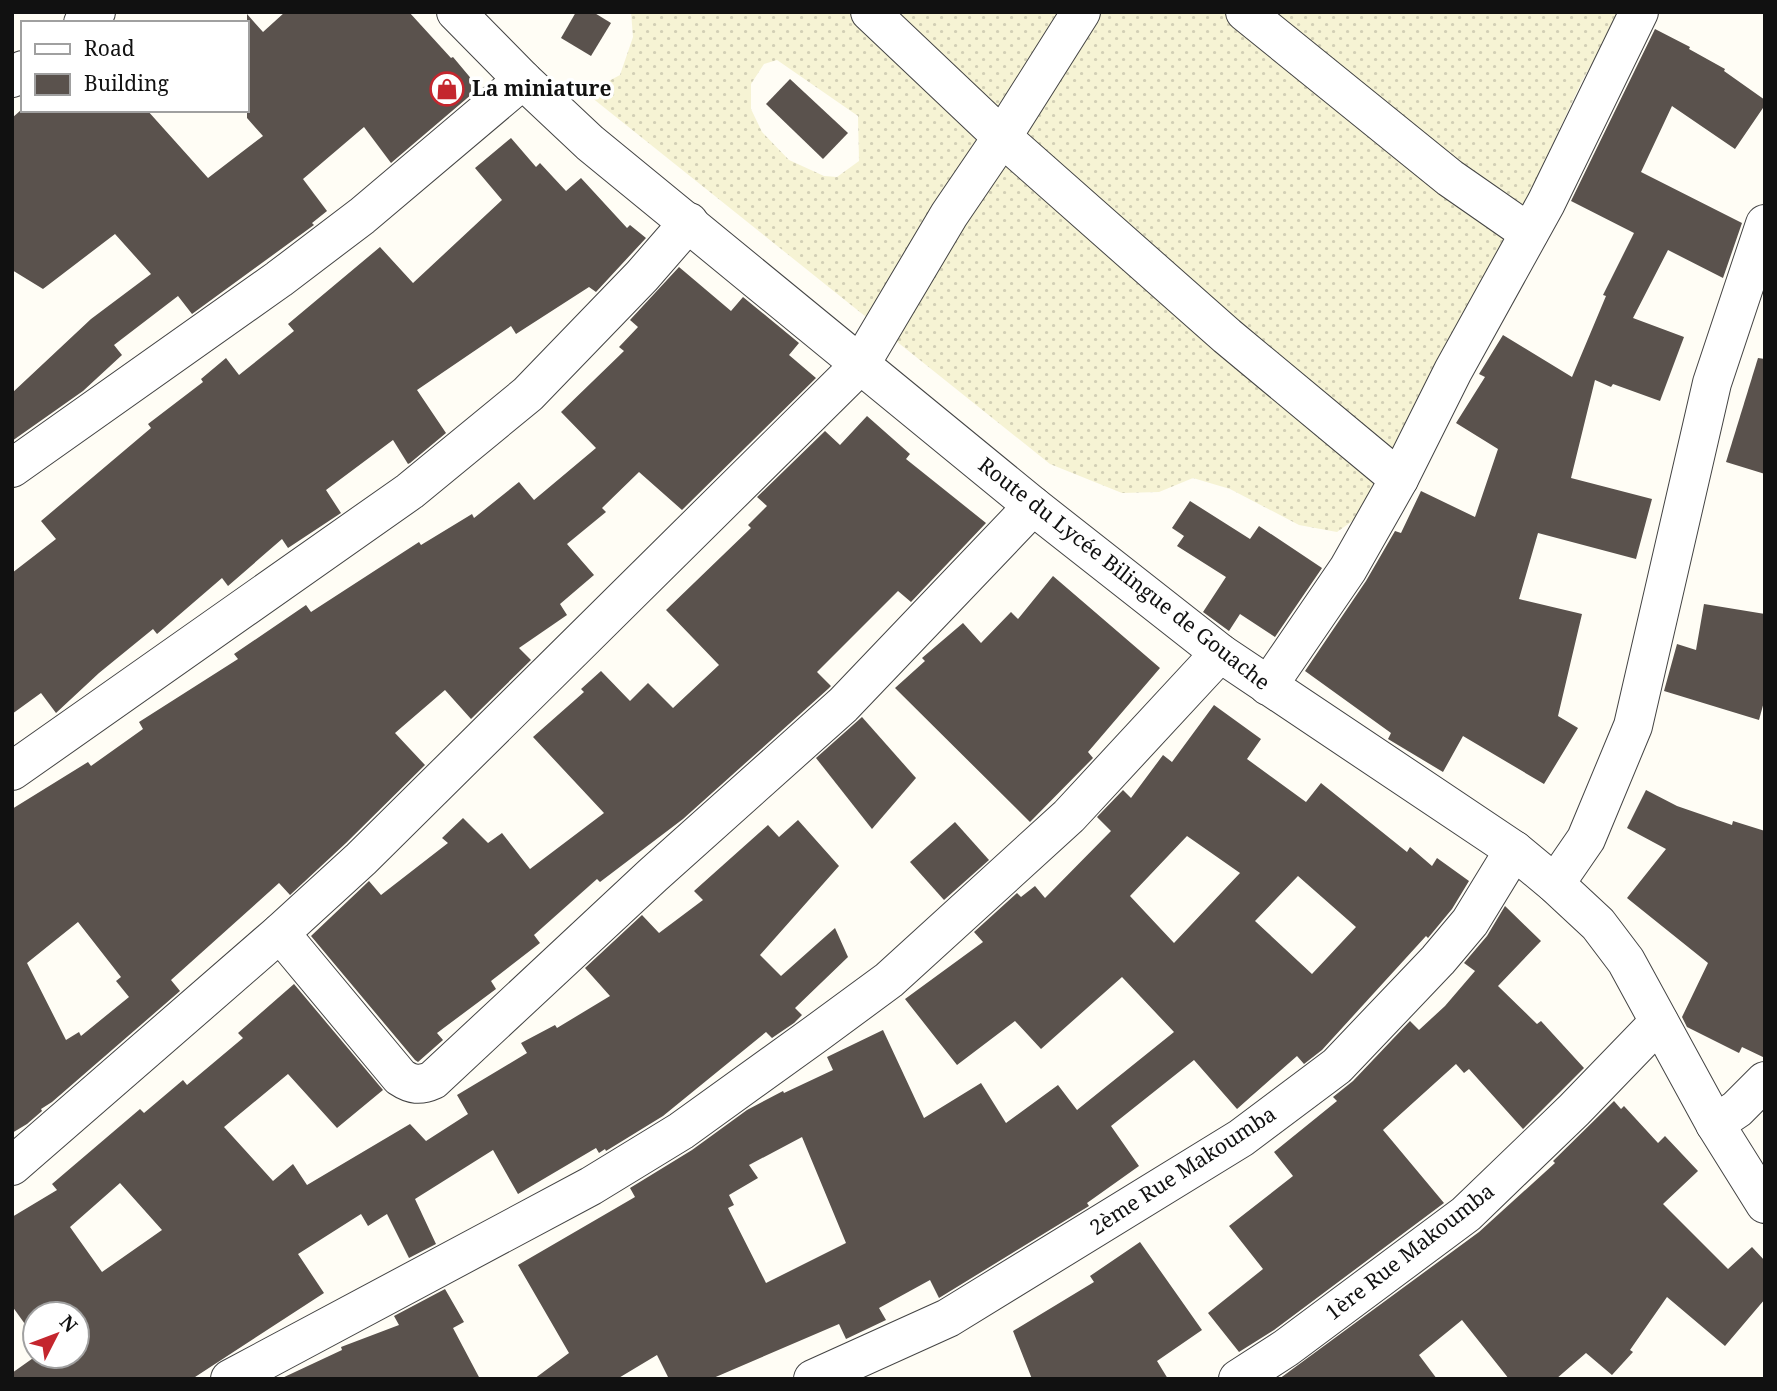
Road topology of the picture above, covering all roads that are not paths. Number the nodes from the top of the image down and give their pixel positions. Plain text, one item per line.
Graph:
1 (456, 12) edge
2 (870, 12) edge
3 (1081, 12) edge
4 (1245, 12) edge
5 (1639, 12) edge
6 (523, 80) junction
7 (1002, 138) junction
8 (688, 222) junction
9 (1765, 224) edge
10 (1529, 233) junction
11 (860, 365) junction
12 (12, 468) edge
13 (1399, 479) junction
14 (1033, 506) junction
15 (1220, 653) junction
16 (1268, 686) junction
17 (12, 771) edge
18 (1514, 850) junction
19 (1555, 884) junction
20 (280, 933) junction
21 (1659, 1022) junction
22 (1765, 1082) edge
23 (1715, 1124) junction
24 (12, 1166) edge
25 (1765, 1204) edge
26 (230, 1379) edge
27 (813, 1379) edge
28 (1238, 1379) edge

1 - 6 street, Route du Lycée Bilingue de Gouache
2 - 7 street
3 - 7 street
4 - 10 street
5 - 10 street
6 - 8 street, Route du Lycée Bilingue de Gouache
6 - 12 street
7 - 11 street
7 - 13 street
8 - 11 street, Route du Lycée Bilingue de Gouache
8 - 17 street
9 - 19 street
10 - 13 street
11 - 14 street, Route du Lycée Bilingue de Gouache
11 - 20 street
13 - 16 street
14 - 15 street, Route du Lycée Bilingue de Gouache
14 - 20 street
15 - 16 street, Route du Lycée Bilingue de Gouache
15 - 26 street
16 - 18 street, Route du Lycée Bilingue de Gouache
18 - 19 street, Route du Lycée Bilingue de Gouache
18 - 27 street, 2ème Rue Makoumba
19 - 21 street, Route du Lycée Bilingue de Gouache
20 - 24 street
21 - 23 street, Route du Lycée Bilingue de Gouache
21 - 28 street, 1ère Rue Makoumba
22 - 23 street
23 - 25 street, Route du Lycée Bilingue de Gouache

